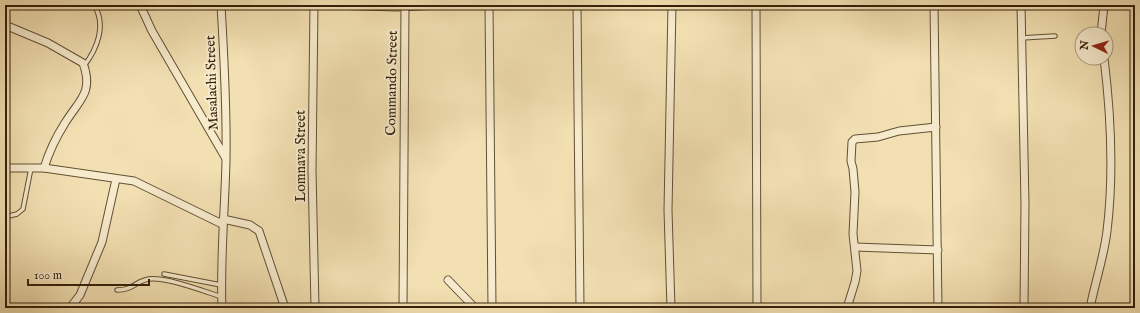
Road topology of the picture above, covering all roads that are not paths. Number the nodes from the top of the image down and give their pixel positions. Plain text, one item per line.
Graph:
1 (94, 5) edge
2 (140, 5) edge
3 (221, 5) edge
4 (314, 5) edge
5 (330, 5) edge
6 (440, 5) edge
7 (489, 5) edge
8 (578, 5) edge
9 (672, 5) edge
10 (756, 5) edge
11 (934, 5) edge
12 (1021, 5) edge
13 (1104, 5) edge
14 (405, 6) edge
15 (5, 25) edge
16 (1103, 26) edge
17 (1055, 36) dead end
18 (1021, 38) junction
19 (84, 66) junction
20 (1105, 66) edge
21 (936, 127) junction
22 (226, 159) junction
23 (5, 168) edge
24 (31, 168) junction
25 (44, 168) junction
26 (116, 179) junction
27 (5, 217) edge
28 (223, 221) junction
29 (855, 247) junction
30 (938, 250) junction
31 (164, 274) dead end
32 (448, 280) dead end
33 (221, 285) junction
34 (117, 290) dead end
35 (222, 297) junction
36 (70, 308) edge
37 (222, 308) edge
38 (285, 308) edge
39 (315, 308) edge
40 (403, 308) edge
41 (475, 308) edge
42 (492, 308) edge
43 (580, 308) edge
44 (671, 308) edge
45 (756, 308) edge
46 (847, 308) edge
47 (938, 308) edge
48 (1024, 308) edge
49 (1090, 308) edge

1 - 19 lane
2 - 22 street
3 - 22 street, Masalachi Street
4 - 39 street, Lomnava Street
5 - 14 street
6 - 14 street
7 - 42 street
8 - 43 street
9 - 44 street
10 - 45 street
11 - 21 street
12 - 18 street
13 - 16 street
14 - 40 street, Commando Street
15 - 19 street
17 - 18 lane
18 - 48 street
19 - 25 street
20 - 49 street
21 - 29 street
21 - 30 street
22 - 28 street, Masalachi Street
23 - 24 street
24 - 25 street
24 - 27 lane
25 - 26 street
26 - 28 street
26 - 36 street
28 - 33 street, Masalachi Street
28 - 38 street
29 - 30 street
29 - 46 street
30 - 47 street
31 - 33 lane
32 - 41 street
33 - 35 street, Masalachi Street
34 - 35 lane
35 - 37 street, Masalachi Street

